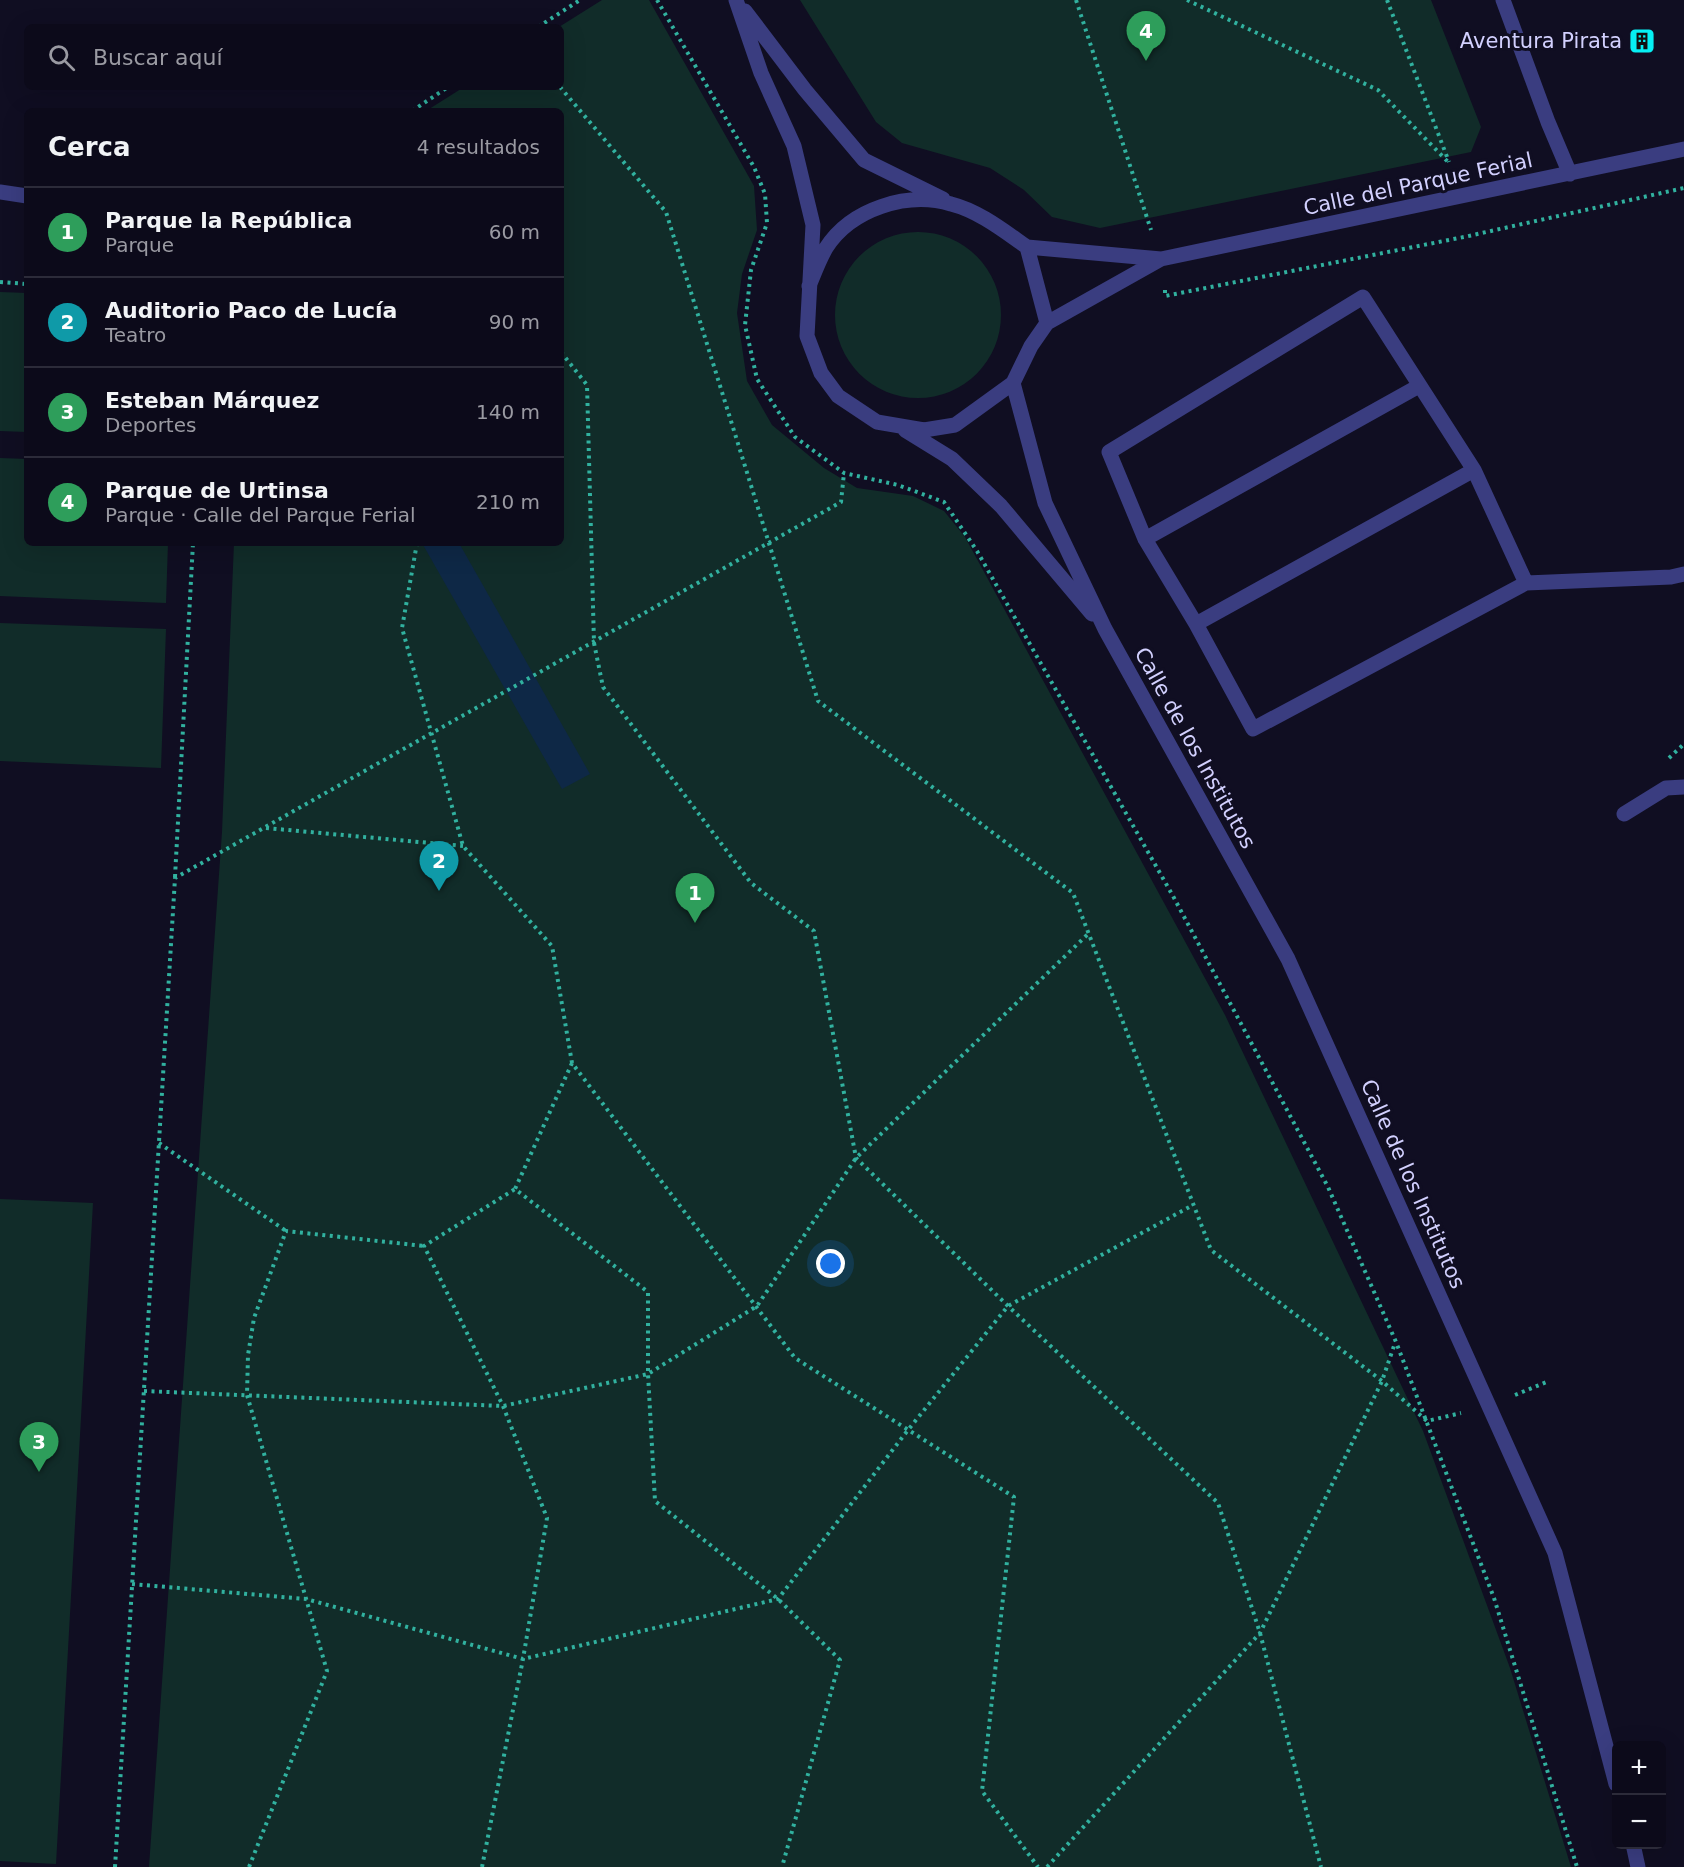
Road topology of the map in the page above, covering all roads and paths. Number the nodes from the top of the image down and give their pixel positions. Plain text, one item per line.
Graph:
1 (580, 0) edge
2 (657, 0) edge
3 (736, 0) edge
4 (1076, 0) edge
5 (1187, 0) edge
6 (1387, 0) edge
7 (1503, 0) edge
8 (543, 24) edge
9 (444, 90) edge
10 (563, 90) edge
11 (416, 108) edge
12 (1684, 149) edge
13 (1684, 160) edge
14 (1450, 164) junction
15 (1570, 174) junction
16 (1684, 188) edge
17 (0, 192) edge
18 (24, 196) edge
19 (1459, 197) junction
20 (951, 203) junction
21 (1027, 247) junction
22 (1161, 259) junction
23 (0, 282) edge
24 (24, 284) edge
25 (809, 286) junction
26 (1047, 323) junction
27 (564, 356) edge
28 (1013, 383) junction
29 (1419, 386) junction
30 (898, 425) junction
31 (1474, 470) junction
32 (844, 473) junction
33 (1145, 539) junction
34 (768, 543) junction
35 (193, 546) edge
36 (416, 546) edge
37 (1684, 574) edge
38 (1526, 583) junction
39 (1196, 624) junction
40 (1105, 629) junction
41 (594, 643) junction
42 (432, 734) junction
43 (1684, 788) edge
44 (1624, 814) dead end
45 (264, 828) junction
46 (463, 846) junction
47 (175, 878) junction
48 (1089, 933) junction
49 (572, 1063) junction
50 (159, 1143) junction
51 (856, 1158) junction
52 (515, 1189) junction
53 (1194, 1205) junction
54 (286, 1231) junction
55 (424, 1246) junction
56 (757, 1306) junction
57 (1008, 1306) junction
58 (1396, 1342) junction
59 (648, 1374) junction
60 (1382, 1381) junction
61 (1549, 1381) dead end
62 (144, 1391) junction
63 (247, 1395) junction
64 (1514, 1396) dead end
65 (503, 1406) junction
66 (1462, 1413) dead end
67 (1427, 1421) junction
68 (908, 1430) junction
69 (132, 1584) junction
70 (306, 1599) junction
71 (778, 1599) junction
72 (1260, 1633) junction
73 (523, 1659) junction
74 (1612, 1765) edge
75 (1634, 1849) edge
76 (115, 1867) edge
77 (249, 1867) edge
78 (482, 1867) edge
79 (782, 1867) edge
80 (1038, 1867) edge
81 (1047, 1867) edge
82 (1321, 1867) edge
83 (1577, 1867) edge
84 (1638, 1867) edge

1 - 8 path
2 - 32 path
3 - 20 street
3 - 25 street
4 - 22 path
5 - 14 path
6 - 14 path
7 - 15 street
9 - 11 path
10 - 34 path
12 - 15 street, Calle del Parque Ferial
13 - 15 street
14 - 19 path
15 - 19 street, Calle del Parque Ferial
16 - 22 path
17 - 18 street
19 - 22 street, Calle del Parque Ferial
20 - 21 street
20 - 25 street
21 - 22 street, Calle del Parque Ferial
21 - 26 street
22 - 26 street, Calle del Parque Ferial
23 - 24 path
25 - 30 street
26 - 28 street
27 - 41 path
28 - 30 street
28 - 40 street, Calle de los Institutos
29 - 31 street
29 - 33 street
29 - 33 street
30 - 40 street, Calle de los Institutos
31 - 38 street
31 - 39 street
32 - 34 path
32 - 58 path
33 - 39 street
34 - 41 path
34 - 48 path
35 - 47 path
36 - 42 path
37 - 38 street
38 - 39 street
40 - 74 street, Calle de los Institutos
41 - 42 path
41 - 51 path
42 - 45 path
42 - 46 path
43 - 44 street
45 - 46 path
45 - 47 path
46 - 49 path
47 - 50 path
48 - 51 path
48 - 53 path
49 - 52 path
49 - 56 path
50 - 54 path
50 - 62 path
51 - 56 path
51 - 57 path
52 - 55 path
52 - 59 path
53 - 57 path
53 - 60 path
54 - 55 path
54 - 63 path
55 - 65 path
56 - 59 path
56 - 68 path
57 - 68 path
57 - 72 path
58 - 60 path
58 - 67 path
59 - 65 path
59 - 71 path
60 - 67 path
60 - 72 path
61 - 64 path
62 - 63 path
62 - 69 path
63 - 65 path
63 - 70 path
65 - 73 path
66 - 67 path
67 - 83 path
68 - 71 path
68 - 80 path
69 - 70 path
69 - 76 path
70 - 73 path
70 - 77 path
71 - 73 path
71 - 79 path
72 - 81 path
72 - 82 path
73 - 78 path
75 - 84 street

